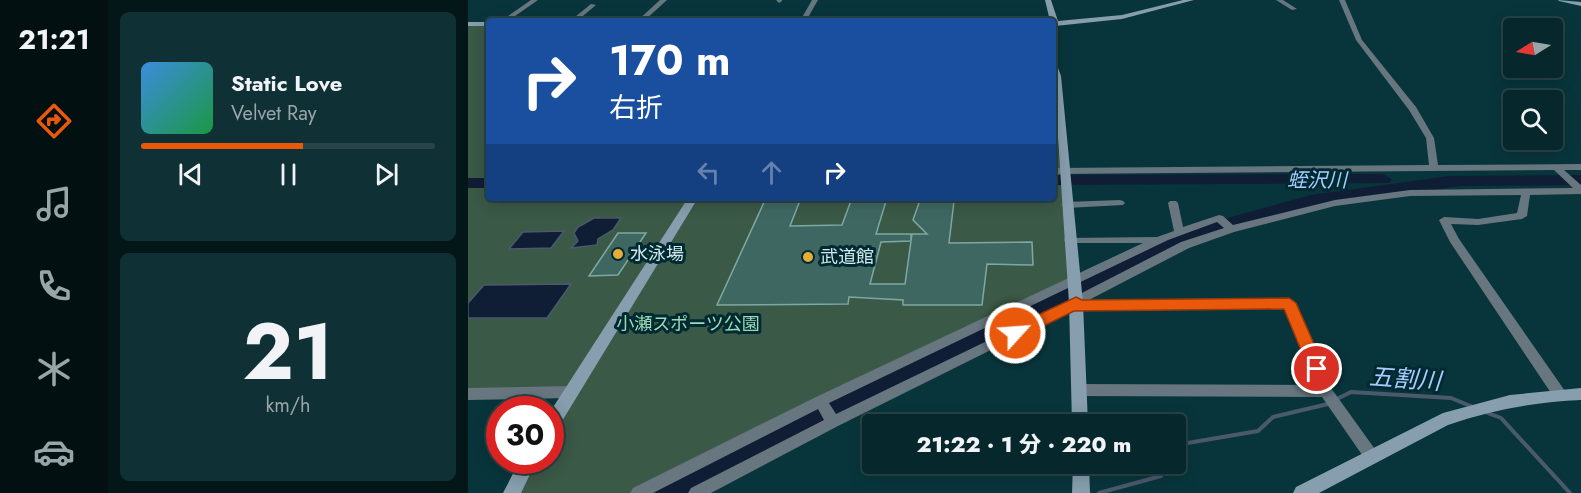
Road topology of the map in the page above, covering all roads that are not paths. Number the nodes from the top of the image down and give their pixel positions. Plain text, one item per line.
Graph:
1 (535, 0) edge
2 (664, 0) edge
3 (815, 0) edge
4 (1048, 0) edge
5 (1191, 0) edge
6 (1279, 0) edge
7 (1342, 0) edge
8 (1561, 0) edge
9 (1581, 4) edge
10 (593, 5) dead end
11 (1294, 9) dead end
12 (508, 18) edge
13 (577, 18) edge
14 (643, 18) edge
15 (805, 18) edge
16 (1052, 18) edge
17 (468, 24) edge
18 (486, 24) edge
19 (1056, 24) edge
20 (1056, 93) edge
21 (1581, 167) edge
22 (1434, 168) junction
23 (1558, 170) junction
24 (1061, 176) edge
25 (1580, 190) edge
26 (1526, 192) junction
27 (691, 201) edge
28 (1120, 203) dead end
29 (1173, 203) dead end
30 (1066, 205) junction
31 (1230, 228) junction
32 (1179, 232) junction
33 (1070, 240) junction
34 (1159, 240) junction
35 (1073, 283) junction
36 (1076, 302) junction
37 (1079, 390) junction
38 (572, 392) junction
39 (1327, 392) junction
40 (468, 394) edge
41 (1574, 396) edge
42 (821, 401) junction
43 (564, 404) edge
44 (1080, 414) edge
45 (832, 422) junction
46 (1372, 457) junction
47 (522, 474) edge
48 (1081, 474) edge
49 (1081, 492) edge
50 (512, 493) edge
51 (638, 493) edge
52 (696, 493) edge
53 (1302, 493) edge

1 - 12 street
2 - 14 street
3 - 15 street
4 - 16 street
5 - 19 street
6 - 11 street
7 - 22 street
8 - 9 street
10 - 13 street
17 - 18 street
20 - 24 street
21 - 23 street
22 - 23 street
22 - 24 street
23 - 25 street
24 - 30 street
25 - 26 street
26 - 31 street
26 - 41 street
27 - 38 street
28 - 30 street
29 - 32 street
30 - 33 street
31 - 32 street
31 - 36 street
32 - 34 street
33 - 34 street
33 - 35 street
34 - 35 street
35 - 36 street
35 - 42 street
36 - 37 street
36 - 39 street
36 - 45 street
37 - 39 street
37 - 44 street
38 - 40 street
38 - 43 street
39 - 46 street
41 - 46 street
42 - 45 street
42 - 51 street
45 - 52 street
46 - 53 street
47 - 50 street
48 - 49 street

